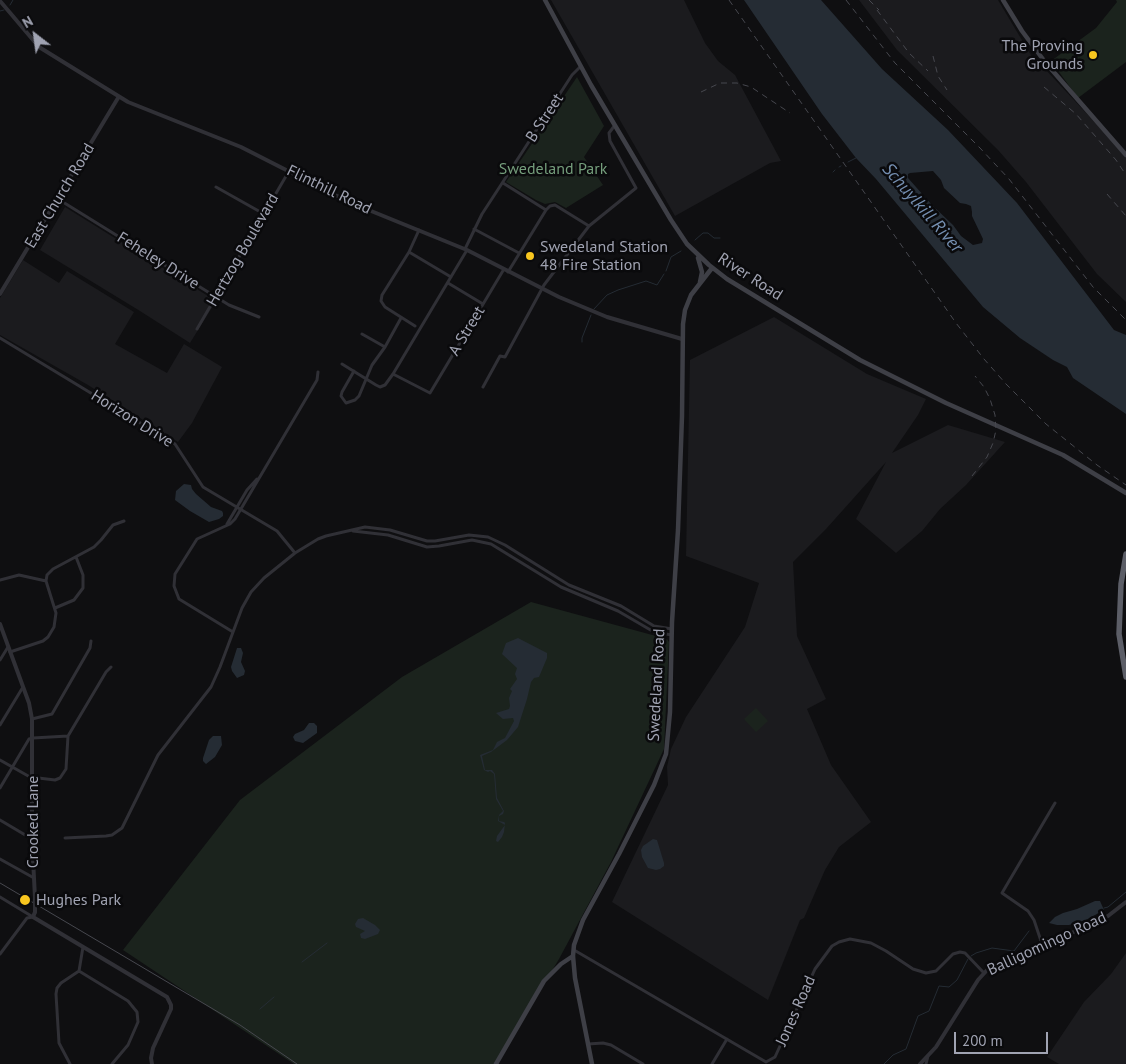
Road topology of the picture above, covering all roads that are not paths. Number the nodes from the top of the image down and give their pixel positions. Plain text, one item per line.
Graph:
1 (544, 0) edge
2 (1003, 0) edge
3 (0, 1) edge
4 (581, 66) junction
5 (118, 98) junction
6 (615, 125) junction
7 (1126, 155) edge
8 (289, 171) junction
9 (503, 183) junction
10 (216, 187) dead end
11 (58, 199) junction
12 (546, 210) junction
13 (264, 214) junction
14 (589, 226) junction
15 (474, 229) junction
16 (419, 230) junction
17 (466, 249) junction
18 (409, 252) junction
19 (519, 253) junction
20 (697, 254) junction
21 (712, 268) junction
22 (506, 270) junction
23 (452, 277) junction
24 (448, 283) junction
25 (700, 283) junction
26 (541, 290) junction
27 (0, 294) edge
28 (215, 296) junction
29 (483, 304) junction
30 (259, 316) dead end
31 (401, 318) junction
32 (415, 326) dead end
33 (196, 329) dead end
34 (362, 334) dead end
35 (0, 338) edge
36 (682, 338) junction
37 (385, 347) junction
38 (342, 364) dead end
39 (354, 371) junction
40 (318, 372) dead end
41 (393, 374) junction
42 (367, 380) junction
43 (483, 386) dead end
44 (262, 474) junction
45 (1126, 493) edge
46 (236, 507) junction
47 (241, 510) junction
48 (124, 521) dead end
49 (224, 526) junction
50 (347, 531) junction
51 (295, 553) junction
52 (1126, 554) edge
53 (76, 556) junction
54 (0, 580) edge
55 (46, 581) junction
56 (55, 608) junction
57 (0, 624) edge
58 (672, 628) junction
59 (233, 632) junction
60 (672, 635) junction
61 (92, 641) dead end
62 (8, 646) junction
63 (10, 652) junction
64 (0, 660) edge
65 (111, 667) dead end
66 (1126, 677) edge
67 (23, 686) junction
68 (32, 719) junction
69 (0, 724) edge
70 (68, 736) junction
71 (33, 738) junction
72 (0, 760) edge
73 (12, 767) junction
74 (33, 778) junction
75 (0, 788) edge
76 (1055, 802) dead end
77 (0, 820) edge
78 (64, 838) dead end
79 (32, 839) junction
80 (0, 859) edge
81 (34, 878) junction
82 (0, 897) edge
83 (1126, 902) edge
84 (33, 917) junction
85 (1042, 944) junction
86 (83, 947) junction
87 (574, 950) junction
88 (0, 954) edge
89 (573, 956) junction
90 (79, 971) junction
91 (984, 973) junction
92 (727, 1039) junction
93 (588, 1044) junction
94 (928, 1056) junction
95 (766, 1063) edge
96 (70, 1064) edge
97 (112, 1064) edge
98 (152, 1064) edge
99 (496, 1064) edge
100 (592, 1064) edge
101 (643, 1064) edge
102 (712, 1064) edge
103 (920, 1064) edge
104 (926, 1064) edge

1 - 4 main road, River Road
2 - 7 main road
3 - 5 street, Flinthill Road
4 - 6 main road, River Road
4 - 9 street, B Street
5 - 8 street, Flinthill Road
5 - 11 street, East Church Road
6 - 14 street
6 - 20 main road, River Road
8 - 13 street, Hertzog Boulevard
8 - 16 street, Flinthill Road
9 - 12 street
9 - 15 street, B Street
10 - 13 street
11 - 27 street, East Church Road
11 - 28 street, Feheley Drive
12 - 14 street
12 - 19 street, A Street
13 - 28 street, Hertzog Boulevard
14 - 26 street
15 - 17 street, B Street
15 - 19 street
16 - 17 street, Flinthill Road
16 - 18 street
17 - 22 street, Flinthill Road
17 - 23 street, B Street
18 - 23 street
18 - 31 street
19 - 22 street, A Street
20 - 21 main road, River Road
20 - 25 main road
21 - 25 main road, Swedeland Road
21 - 45 main road, River Road
22 - 26 street, Flinthill Road
22 - 29 street, A Street
23 - 24 street, B Street
24 - 29 street
24 - 41 street, B Street
25 - 36 main road, Swedeland Road
26 - 36 street, Flinthill Road
26 - 43 street
28 - 30 street, Feheley Drive
28 - 33 street, Hertzog Boulevard
29 - 41 street, A Street
31 - 32 street
31 - 37 street
34 - 37 street
35 - 46 street, Horizon Drive
36 - 58 main road, Swedeland Road
37 - 42 street
38 - 39 street
39 - 42 street
39 - 42 street
40 - 44 street
41 - 42 street
44 - 46 street
44 - 47 street
46 - 47 street, Horizon Drive
46 - 49 street
47 - 49 street
47 - 51 street, Horizon Drive
48 - 53 street
49 - 59 street
50 - 51 street
50 - 58 street
50 - 60 street
51 - 59 street
52 - 66 highway
53 - 55 street
53 - 56 street
54 - 55 street
55 - 56 street
56 - 63 street
57 - 62 street, Crooked Lane
58 - 60 main road, Swedeland Road
59 - 78 street
60 - 87 main road, Swedeland Road
61 - 68 street
62 - 63 street, Crooked Lane
62 - 64 street
63 - 67 street, Crooked Lane
65 - 70 street
67 - 68 street, Crooked Lane
67 - 69 street
68 - 71 street, Crooked Lane
70 - 71 street
70 - 74 street
71 - 73 street
71 - 74 street, Crooked Lane
72 - 73 street
73 - 74 street
73 - 75 street
74 - 79 street, Crooked Lane
76 - 85 street
77 - 79 street
79 - 81 street, Crooked Lane
80 - 81 street
81 - 84 street, Crooked Lane, bridge
82 - 84 street
83 - 85 street, Balligomingo Road
84 - 86 street
84 - 88 street
85 - 91 street, Balligomingo Road
86 - 90 street
86 - 98 street
87 - 89 main road, Swedeland Road
87 - 92 street, Jones Road
89 - 93 main road, Swedeland Road
89 - 99 main road
90 - 96 street
90 - 97 street
91 - 94 street, Balligomingo Road
91 - 95 street, Jones Road
92 - 95 street, Jones Road
92 - 102 street
93 - 100 main road, Swedeland Road
93 - 101 street
94 - 103 street, Balligomingo Road
94 - 104 street

